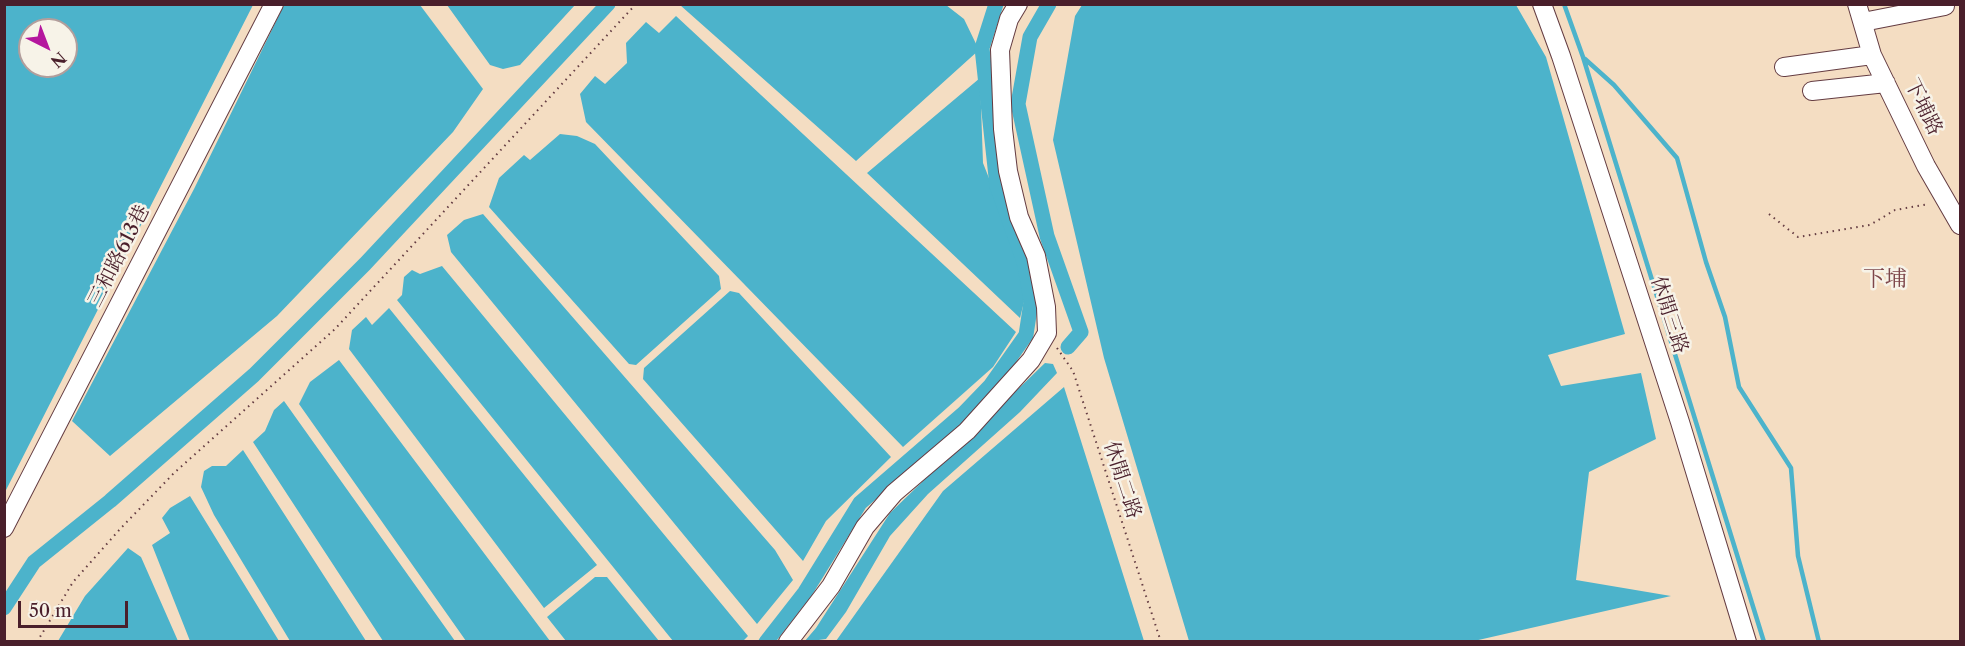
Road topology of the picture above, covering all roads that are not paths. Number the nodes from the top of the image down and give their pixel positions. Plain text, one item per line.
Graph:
1 (274, 4) edge
2 (1018, 4) edge
3 (1542, 4) edge
4 (1857, 4) edge
5 (1945, 6) edge
6 (1863, 22) junction
7 (1872, 55) junction
8 (1784, 67) dead end
9 (1886, 82) junction
10 (1812, 91) dead end
11 (1960, 225) edge
12 (4, 528) edge
13 (788, 642) edge
14 (1747, 642) edge

1 - 12 lane, 三和路613巷
2 - 13 lane
3 - 14 lane, 休閒三路
4 - 6 lane, 下埔路
5 - 6 lane
6 - 7 lane, 下埔路
7 - 8 lane
7 - 9 lane, 下埔路
9 - 10 lane
9 - 11 lane, 下埔路

